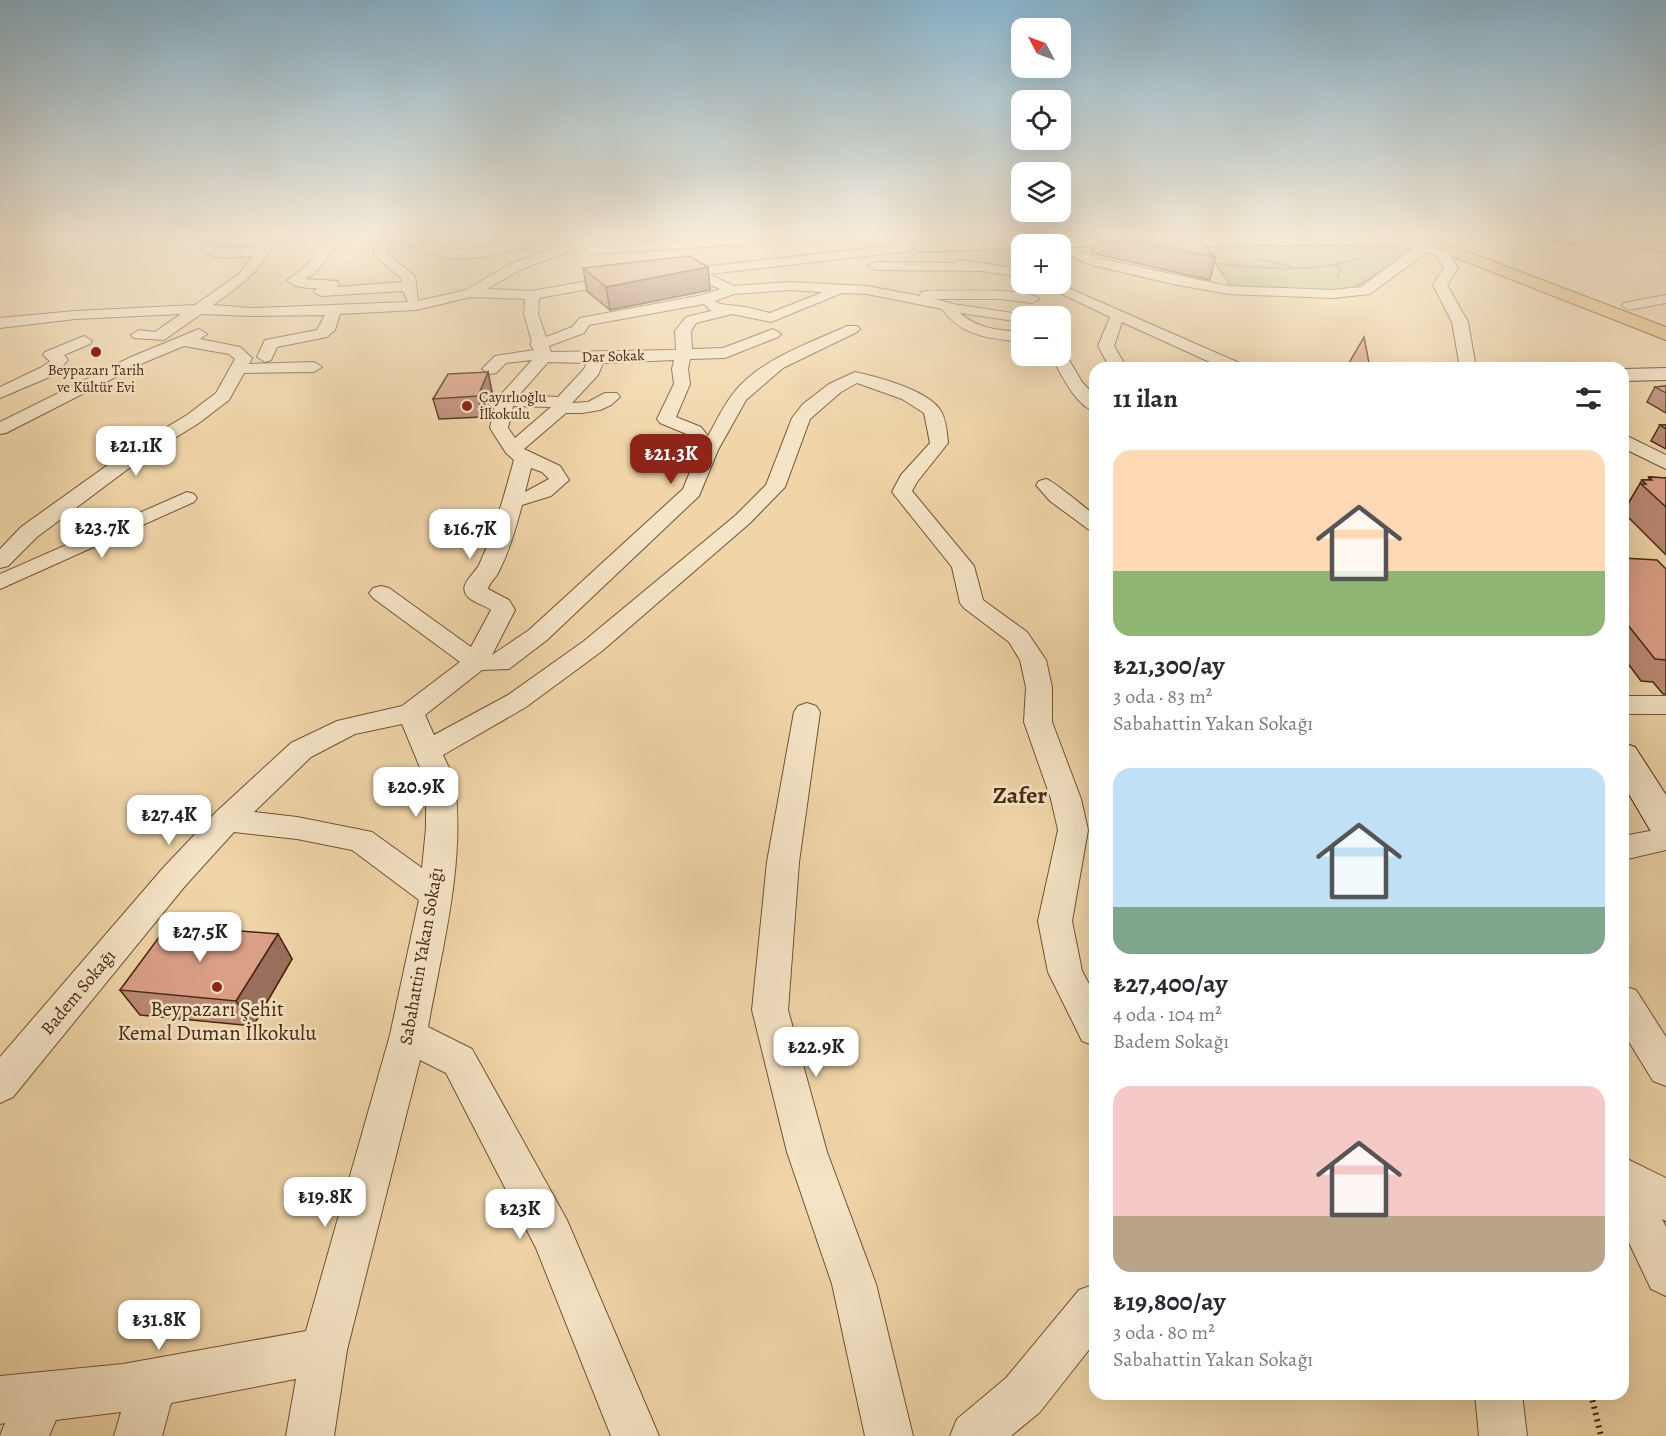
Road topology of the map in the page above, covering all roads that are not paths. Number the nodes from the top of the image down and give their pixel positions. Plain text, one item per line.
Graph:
1 (206, 303) edge
2 (415, 303) edge
3 (428, 303) edge
4 (528, 303) edge
5 (684, 303) edge
6 (710, 303) edge
7 (809, 303) edge
8 (954, 303) edge
9 (982, 303) edge
10 (1093, 303) edge
11 (1450, 303) edge
12 (1584, 303) edge
13 (1621, 303) edge
14 (1645, 303) edge
15 (416, 306) junction
16 (1629, 306) junction
17 (197, 309) junction
18 (334, 311) junction
19 (730, 311) junction
20 (252, 312) junction
21 (100, 313) junction
22 (1011, 314) edge
23 (1118, 314) junction
24 (1666, 320) edge
25 (0, 322) edge
26 (852, 329) dead end
27 (773, 334) dead end
28 (1666, 334) edge
29 (140, 335) dead end
30 (1011, 335) edge
31 (58, 339) dead end
32 (84, 341) dead end
33 (182, 341) junction
34 (329, 350) dead end
35 (542, 352) junction
36 (681, 354) junction
37 (265, 357) junction
38 (597, 358) junction
39 (1115, 362) edge
40 (1225, 362) edge
41 (1467, 362) edge
42 (241, 365) junction
43 (1065, 366) edge
44 (314, 367) dead end
45 (490, 369) dead end
46 (1666, 374) edge
47 (1629, 375) edge
48 (1629, 384) edge
49 (1666, 384) edge
50 (0, 393) edge
51 (611, 397) dead end
52 (1089, 399) edge
53 (505, 400) junction
54 (562, 405) junction
55 (0, 429) edge
56 (1629, 443) edge
57 (709, 450) junction
58 (519, 454) junction
59 (1666, 463) edge
60 (1046, 485) dead end
61 (188, 498) dead end
62 (512, 501) junction
63 (1089, 521) edge
64 (0, 561) edge
65 (0, 582) edge
66 (381, 593) dead end
67 (476, 662) junction
68 (1629, 705) edge
69 (1666, 705) edge
70 (807, 712) dead end
71 (411, 713) junction
72 (427, 751) junction
73 (1629, 764) edge
74 (227, 820) junction
75 (1666, 825) edge
76 (1666, 839) edge
77 (1629, 847) edge
78 (436, 895) junction
79 (1629, 1010) edge
80 (1089, 1018) edge
81 (408, 1035) junction
82 (1666, 1069) edge
83 (0, 1086) edge
84 (1629, 1180) edge
85 (1629, 1197) edge
86 (1666, 1200) edge
87 (1666, 1274) edge
88 (1089, 1313) edge
89 (324, 1350) junction
90 (153, 1385) junction
91 (1499, 1400) edge
92 (22, 1411) edge
93 (138, 1436) edge
94 (310, 1436) edge
95 (635, 1436) edge
96 (890, 1436) edge
97 (974, 1436) edge
98 (1503, 1436) edge

1 - 17 street
2 - 15 street
3 - 15 street
4 - 35 street
5 - 35 street
6 - 19 street
7 - 19 street
8 - 30 street
9 - 22 street
10 - 23 street
11 - 41 street
12 - 28 highway
13 - 16 highway
14 - 16 street
15 - 18 street
16 - 24 highway
17 - 20 street
17 - 21 street
17 - 29 street
18 - 20 street
18 - 37 street
19 - 36 street
20 - 33 street
21 - 25 street
21 - 31 street
23 - 39 street
23 - 40 street
26 - 57 street
27 - 36 street, Dar Sokak
32 - 50 street
33 - 42 street
33 - 55 street
34 - 37 street
35 - 38 street, Dar Sokak
35 - 45 street
35 - 53 street
36 - 38 street, Dar Sokak
36 - 57 street
37 - 42 street
38 - 54 street
42 - 44 street
42 - 64 street
43 - 52 street
46 - 47 street
48 - 49 street
51 - 54 street
53 - 54 street
53 - 58 street
54 - 58 street
56 - 59 street
57 - 67 street
58 - 62 street
58 - 62 street
60 - 63 street
61 - 65 street
62 - 67 street
66 - 67 street
67 - 71 street
68 - 69 street
70 - 96 street
71 - 72 street, Sabahattin Yakan Sokağı
71 - 74 street, Badem Sokağı
72 - 78 street, Sabahattin Yakan Sokağı
72 - 80 street
73 - 75 street
74 - 78 street
74 - 83 street, Badem Sokağı
76 - 77 street
78 - 81 street, Sabahattin Yakan Sokağı
79 - 82 street
81 - 89 street, Sabahattin Yakan Sokağı
81 - 95 street
84 - 86 street
85 - 87 street
88 - 97 street
89 - 90 street
89 - 94 street, Sabahattin Yakan Sokağı
90 - 92 street
90 - 93 street
91 - 98 street

